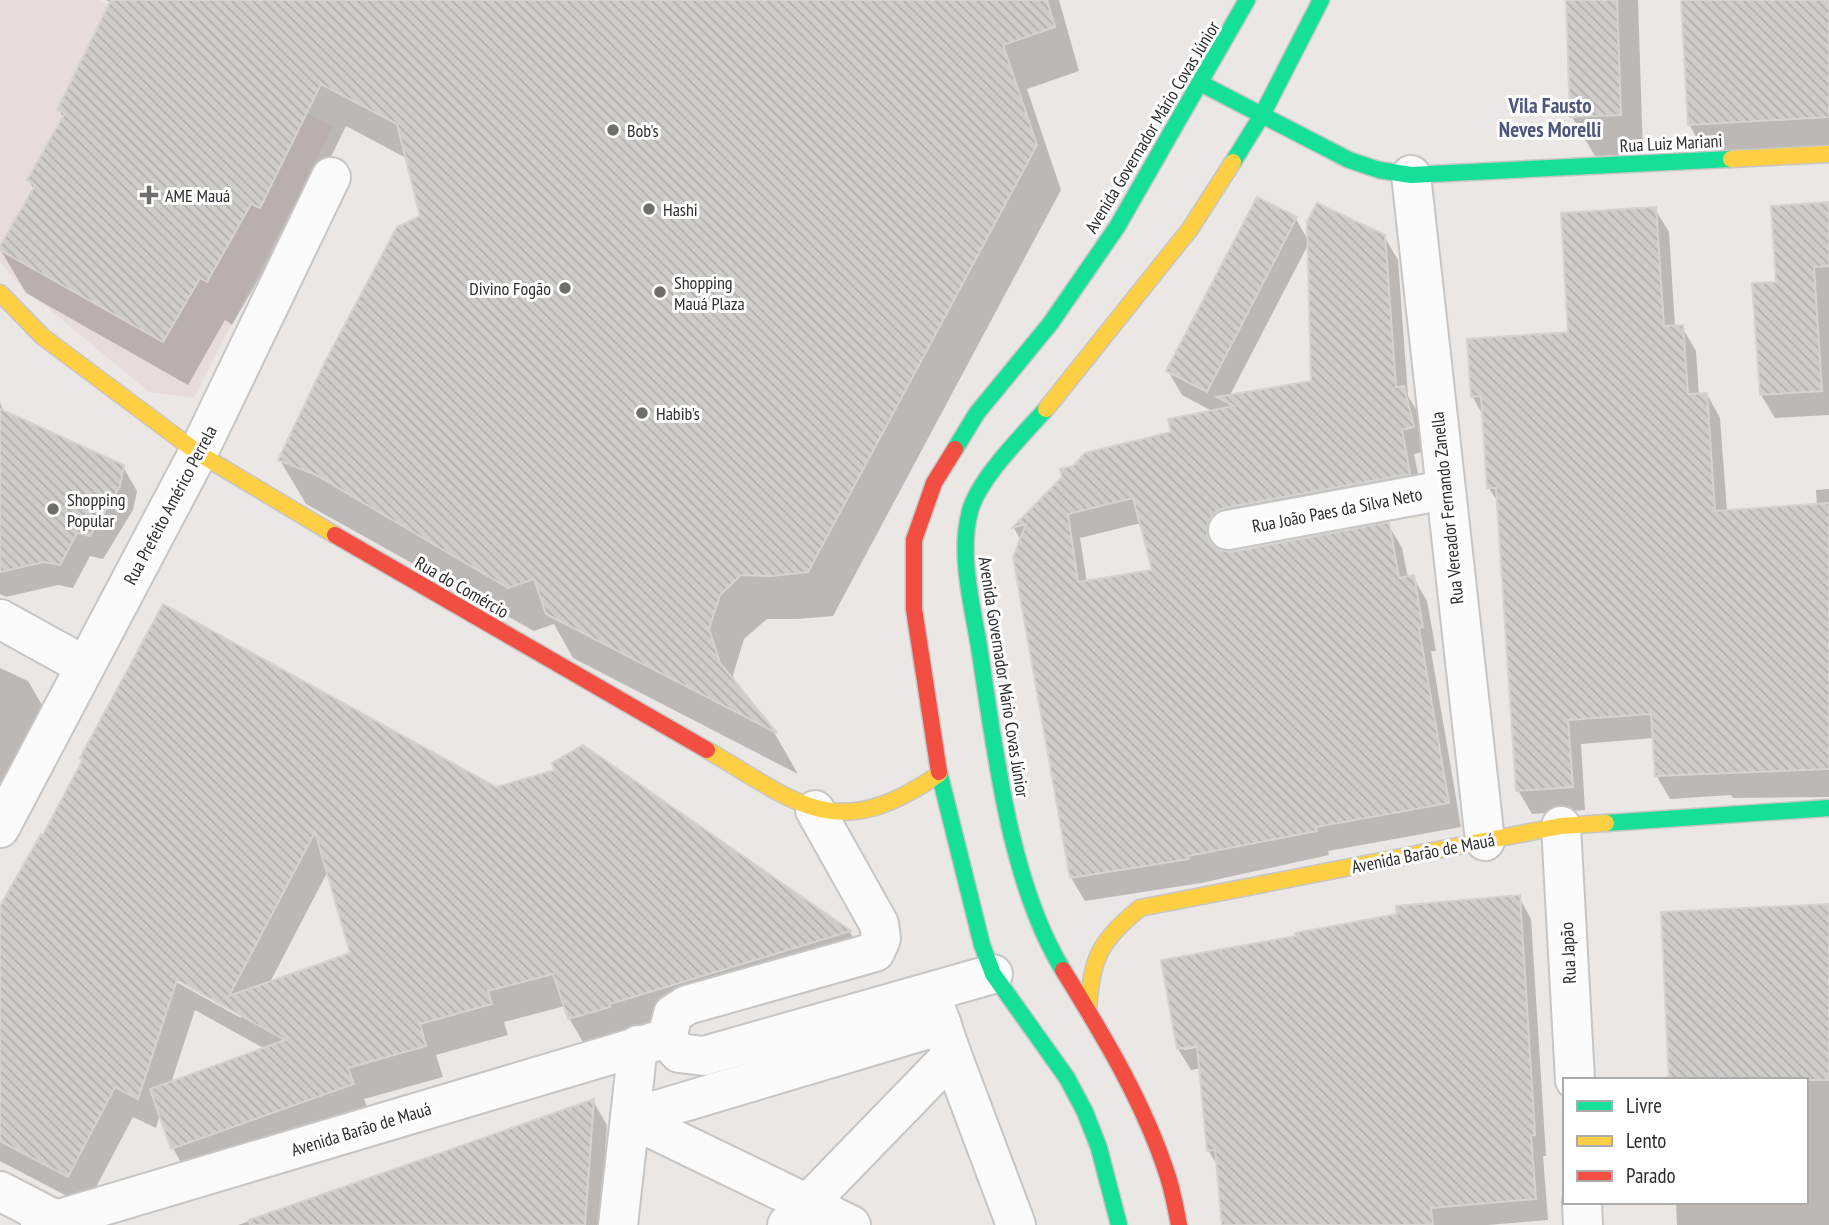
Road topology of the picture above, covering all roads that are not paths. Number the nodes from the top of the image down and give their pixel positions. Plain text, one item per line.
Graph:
1 (1247, 0) edge
2 (1321, 0) edge
3 (1200, 83) junction
4 (1262, 115) junction
5 (1829, 154) edge
6 (1411, 175) junction
7 (331, 177) dead end
8 (0, 293) edge
9 (198, 453) junction
10 (1445, 490) junction
11 (1228, 530) dead end
12 (0, 619) edge
13 (85, 666) junction
14 (939, 774) junction
15 (1829, 808) edge
16 (815, 810) junction
17 (1561, 826) junction
18 (0, 828) edge
19 (1485, 841) junction
20 (993, 974) junction
21 (1088, 1010) junction
22 (941, 1024) junction
23 (652, 1042) junction
24 (1575, 1078) edge
25 (630, 1118) junction
26 (0, 1191) edge
27 (1582, 1204) edge
28 (797, 1215) edge
29 (48, 1223) edge
30 (618, 1225) edge
31 (851, 1225) edge
32 (1016, 1225) edge
33 (1119, 1225) edge
34 (1179, 1225) edge
35 (1583, 1225) edge

1 - 3 main road, Avenida Governador Mário Covas Júnior
2 - 4 main road, Avenida Governador Mário Covas Júnior
3 - 4 main road, Rua Luiz Mariani
3 - 14 main road, Avenida Governador Mário Covas Júnior
4 - 6 main road, Rua Luiz Mariani
4 - 21 main road, Avenida Governador Mário Covas Júnior
5 - 6 main road, Rua Luiz Mariani
6 - 10 street, Rua Vereador Fernando Zanella
7 - 9 street, Rua Prefeito Américo Perrela
8 - 9 main road, Rua do Comércio
9 - 13 street, Rua Prefeito Américo Perrela
9 - 16 main road, Rua do Comércio
10 - 11 street, Rua João Paes da Silva Neto
10 - 19 street, Rua Vereador Fernando Zanella
12 - 13 street
13 - 18 street, Rua Prefeito Américo Perrela
14 - 16 main road, Rua do Comércio
14 - 20 main road, Avenida Governador Mário Covas Júnior
15 - 17 main road, Avenida Barão de Mauá
16 - 23 street
17 - 19 main road, Avenida Barão de Mauá
17 - 24 street, Rua Japão
19 - 21 main road, Avenida Barão de Mauá
20 - 22 street
20 - 33 main road, Avenida Governador Mário Covas Júnior
21 - 34 main road, Avenida Governador Mário Covas Júnior
22 - 23 street
22 - 25 street
22 - 28 street
22 - 32 street
23 - 25 street
23 - 29 street, Avenida Barão de Mauá
25 - 28 street
25 - 30 street
26 - 29 street
27 - 35 street
28 - 31 street

